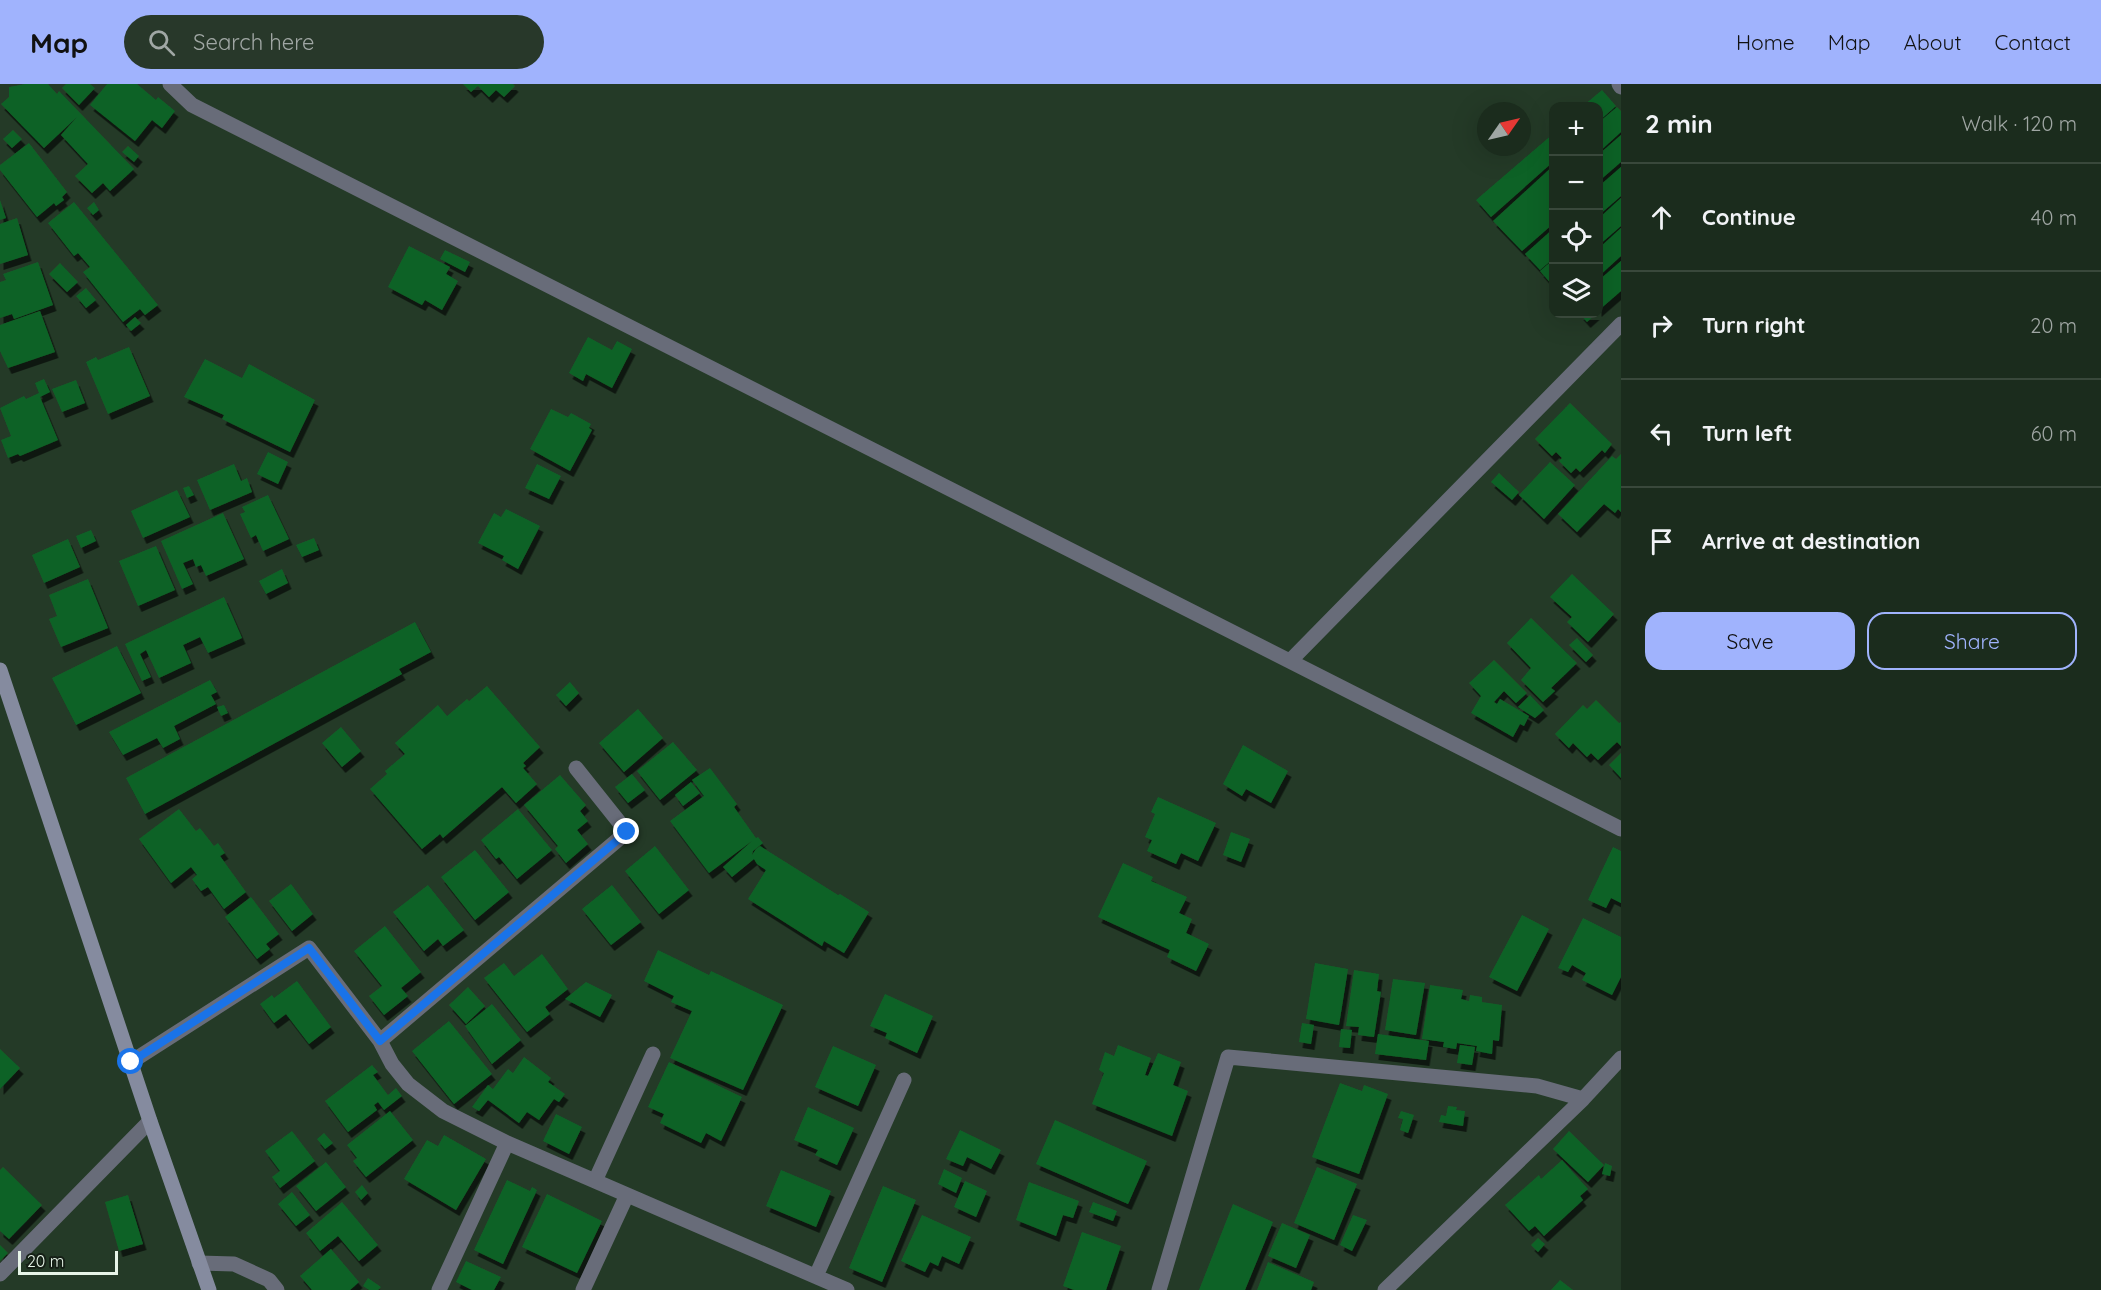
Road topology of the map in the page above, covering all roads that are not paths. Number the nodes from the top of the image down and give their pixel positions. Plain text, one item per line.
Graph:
1 (170, 84) edge
2 (1621, 324) edge
3 (1290, 661) junction
4 (0, 670) edge
5 (576, 768) dead end
6 (1621, 829) edge
7 (380, 1041) junction
8 (653, 1054) dead end
9 (1621, 1058) edge
10 (131, 1062) junction
11 (904, 1080) dead end
12 (1583, 1099) junction
13 (150, 1121) junction
14 (507, 1143) junction
15 (595, 1181) junction
16 (627, 1195) junction
17 (200, 1263) junction
18 (0, 1274) edge
19 (816, 1276) junction
20 (209, 1290) edge
21 (277, 1290) edge
22 (439, 1290) edge
23 (583, 1290) edge
24 (847, 1290) edge
25 (1159, 1290) edge
26 (1385, 1290) edge

1 - 3 street
2 - 3 street
3 - 6 street
4 - 10 street
5 - 7 street
7 - 10 street
7 - 14 street
8 - 15 street
9 - 12 street
10 - 13 street
11 - 19 street
12 - 25 street
12 - 26 street
13 - 17 street
13 - 18 street
14 - 15 street
14 - 22 street
15 - 16 street
16 - 19 street
16 - 23 street
17 - 20 street
17 - 21 street
19 - 24 street

